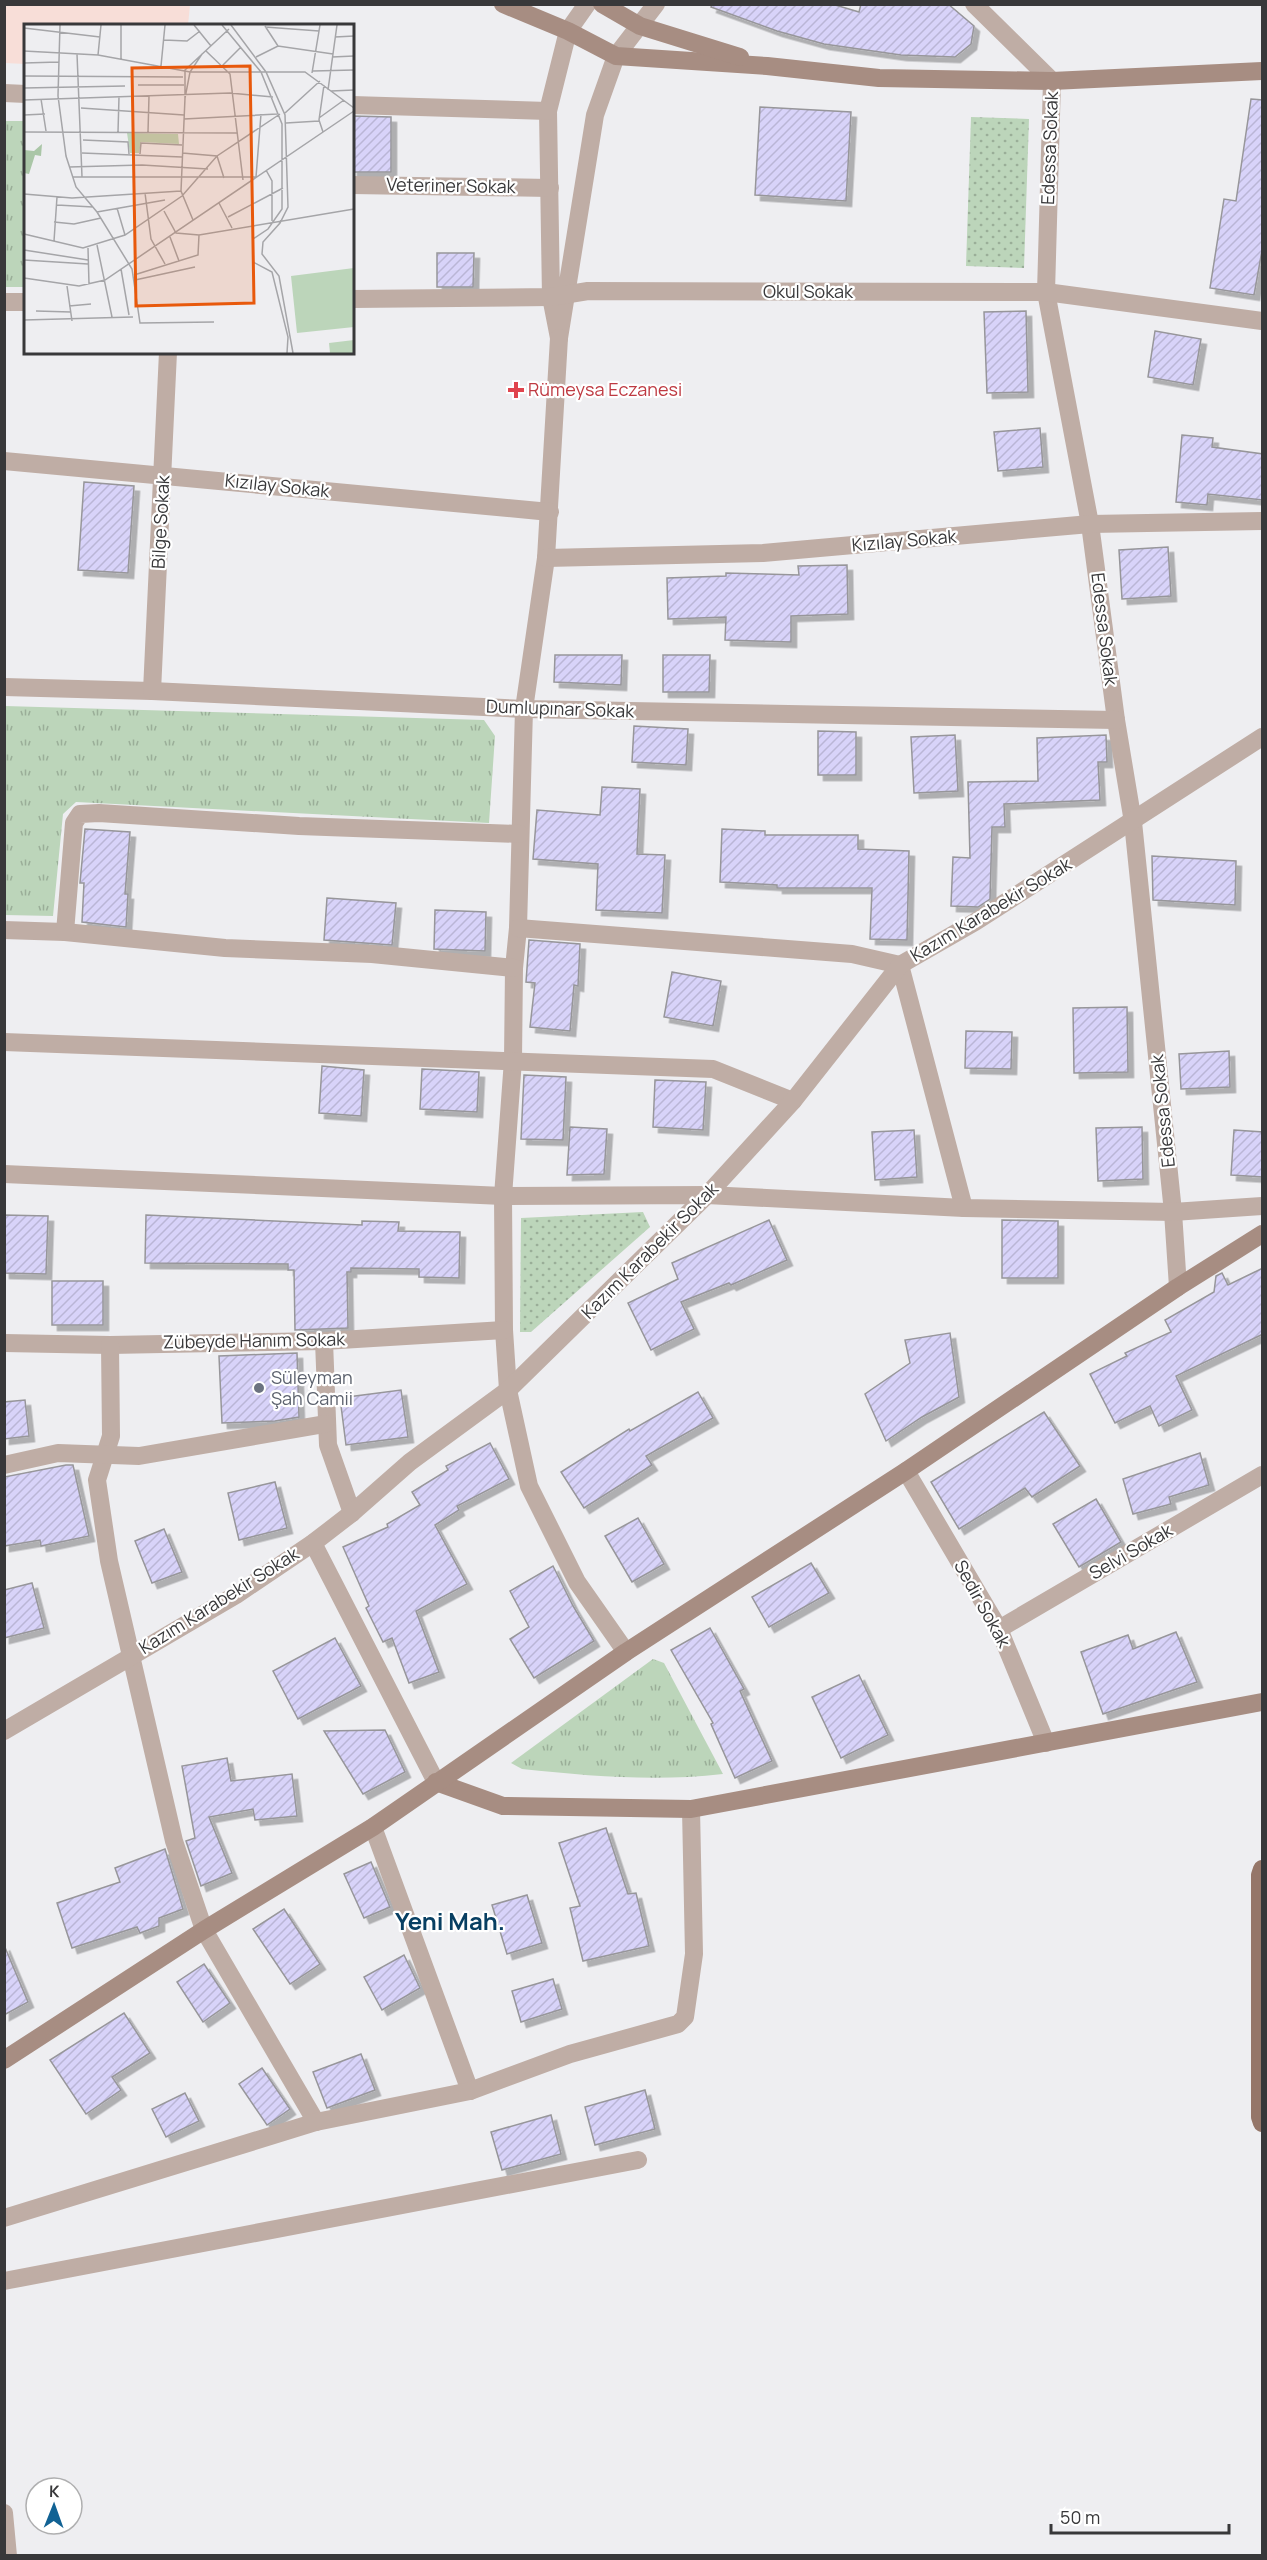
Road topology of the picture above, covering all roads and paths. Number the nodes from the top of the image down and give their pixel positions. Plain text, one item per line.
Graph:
1 (503, 4) edge
2 (587, 4) edge
3 (602, 4) edge
4 (656, 4) edge
5 (974, 4) edge
6 (640, 26) junction
7 (567, 31) junction
8 (616, 56) junction
9 (767, 66) junction
10 (1263, 71) edge
11 (1052, 81) junction
12 (4, 93) edge
13 (24, 94) edge
14 (354, 105) edge
15 (548, 111) junction
16 (354, 185) edge
17 (550, 188) junction
18 (1046, 292) junction
19 (559, 295) junction
20 (354, 300) edge
21 (4, 302) edge
22 (24, 302) edge
23 (1263, 321) edge
24 (168, 354) edge
25 (4, 461) edge
26 (163, 474) junction
27 (550, 512) junction
28 (1263, 521) edge
29 (1090, 524) junction
30 (546, 558) junction
31 (4, 687) edge
32 (152, 691) junction
33 (524, 709) junction
34 (1116, 720) junction
35 (1263, 737) edge
36 (1133, 822) junction
37 (520, 834) junction
38 (518, 928) junction
39 (4, 930) edge
40 (65, 932) junction
41 (900, 965) junction
42 (514, 968) junction
43 (4, 1042) edge
44 (513, 1060) junction
45 (793, 1101) junction
46 (4, 1174) edge
47 (707, 1195) junction
48 (503, 1196) junction
49 (1263, 1206) edge
50 (964, 1208) junction
51 (1173, 1212) junction
52 (1263, 1234) edge
53 (1178, 1287) junction
54 (504, 1330) junction
55 (324, 1341) junction
56 (4, 1343) edge
57 (110, 1345) junction
58 (508, 1390) junction
59 (325, 1425) junction
60 (104, 1455) junction
61 (4, 1465) edge
62 (906, 1471) junction
63 (1263, 1474) edge
64 (352, 1513) junction
65 (313, 1543) junction
66 (999, 1629) junction
67 (626, 1652) junction
68 (130, 1656) junction
69 (1263, 1702) edge
70 (4, 1731) edge
71 (1046, 1743) junction
72 (436, 1782) junction
73 (691, 1809) junction
74 (374, 1827) junction
75 (1263, 1869) edge
76 (204, 1930) junction
77 (4, 2060) edge
78 (470, 2091) junction
79 (316, 2122) junction
80 (1263, 2123) edge
81 (638, 2160) dead end
82 (4, 2218) edge
83 (4, 2281) edge
84 (4, 2513) edge
85 (8, 2556) edge

1 - 7 street
2 - 7 street
3 - 6 street
4 - 6 street
5 - 11 street, Edessa Sokak
6 - 8 street
6 - 9 street
7 - 8 street
7 - 15 street
8 - 9 street
8 - 19 street
9 - 11 street
10 - 11 street
11 - 18 street, Edessa Sokak
12 - 13 street
14 - 15 street
15 - 17 street
16 - 17 street, Veteriner Sokak
17 - 19 street
18 - 19 street, Okul Sokak
18 - 23 street, Okul Sokak
18 - 29 street, Edessa Sokak
19 - 20 street, Okul Sokak
19 - 27 street
21 - 22 street
24 - 26 street, Bilge Sokak
25 - 26 street, Kızılay Sokak
26 - 27 street, Kızılay Sokak
26 - 32 street, Bilge Sokak
27 - 30 street
28 - 29 street, Kızılay Sokak
29 - 30 street, Kızılay Sokak
29 - 34 street, Edessa Sokak
30 - 33 street
31 - 32 street, Dumlupınar Sokak
32 - 33 street, Dumlupınar Sokak
33 - 34 street, Dumlupınar Sokak
33 - 37 street
34 - 36 street, Edessa Sokak
35 - 36 street, Kazım Karabekir Sokak
36 - 41 street, Kazım Karabekir Sokak
36 - 51 street, Edessa Sokak
37 - 38 street
37 - 40 street
38 - 41 street
38 - 42 street
39 - 40 street
40 - 42 street
41 - 45 street, Kazım Karabekir Sokak
41 - 50 street
42 - 44 street
43 - 44 street
44 - 45 street
44 - 48 street
45 - 47 street, Kazım Karabekir Sokak
46 - 48 street
47 - 48 street
47 - 50 street
47 - 58 street, Kazım Karabekir Sokak
48 - 54 street
49 - 51 street
50 - 51 street
51 - 53 street, Edessa Sokak
52 - 53 street
53 - 62 street
54 - 55 street, Zübeyde Hanım Sokak
54 - 58 street
55 - 57 street, Zübeyde Hanım Sokak
55 - 59 street
56 - 57 street, Zübeyde Hanım Sokak
57 - 60 street
58 - 64 street, Kazım Karabekir Sokak
58 - 67 street
59 - 60 street
59 - 64 street
60 - 61 street
60 - 68 street
62 - 66 street, Sedir Sokak
62 - 67 street
63 - 66 street, Selvi Sokak
64 - 65 street, Kazım Karabekir Sokak
65 - 68 street, Kazım Karabekir Sokak
65 - 72 street
66 - 71 street, Sedir Sokak
67 - 72 street
68 - 70 street, Kazım Karabekir Sokak
68 - 76 street
69 - 71 street
71 - 73 street
72 - 73 street
72 - 74 street
73 - 78 street
74 - 76 street
74 - 78 street
75 - 80 main road
76 - 77 street
76 - 79 street
78 - 79 street
79 - 82 street
81 - 83 street
84 - 85 street

